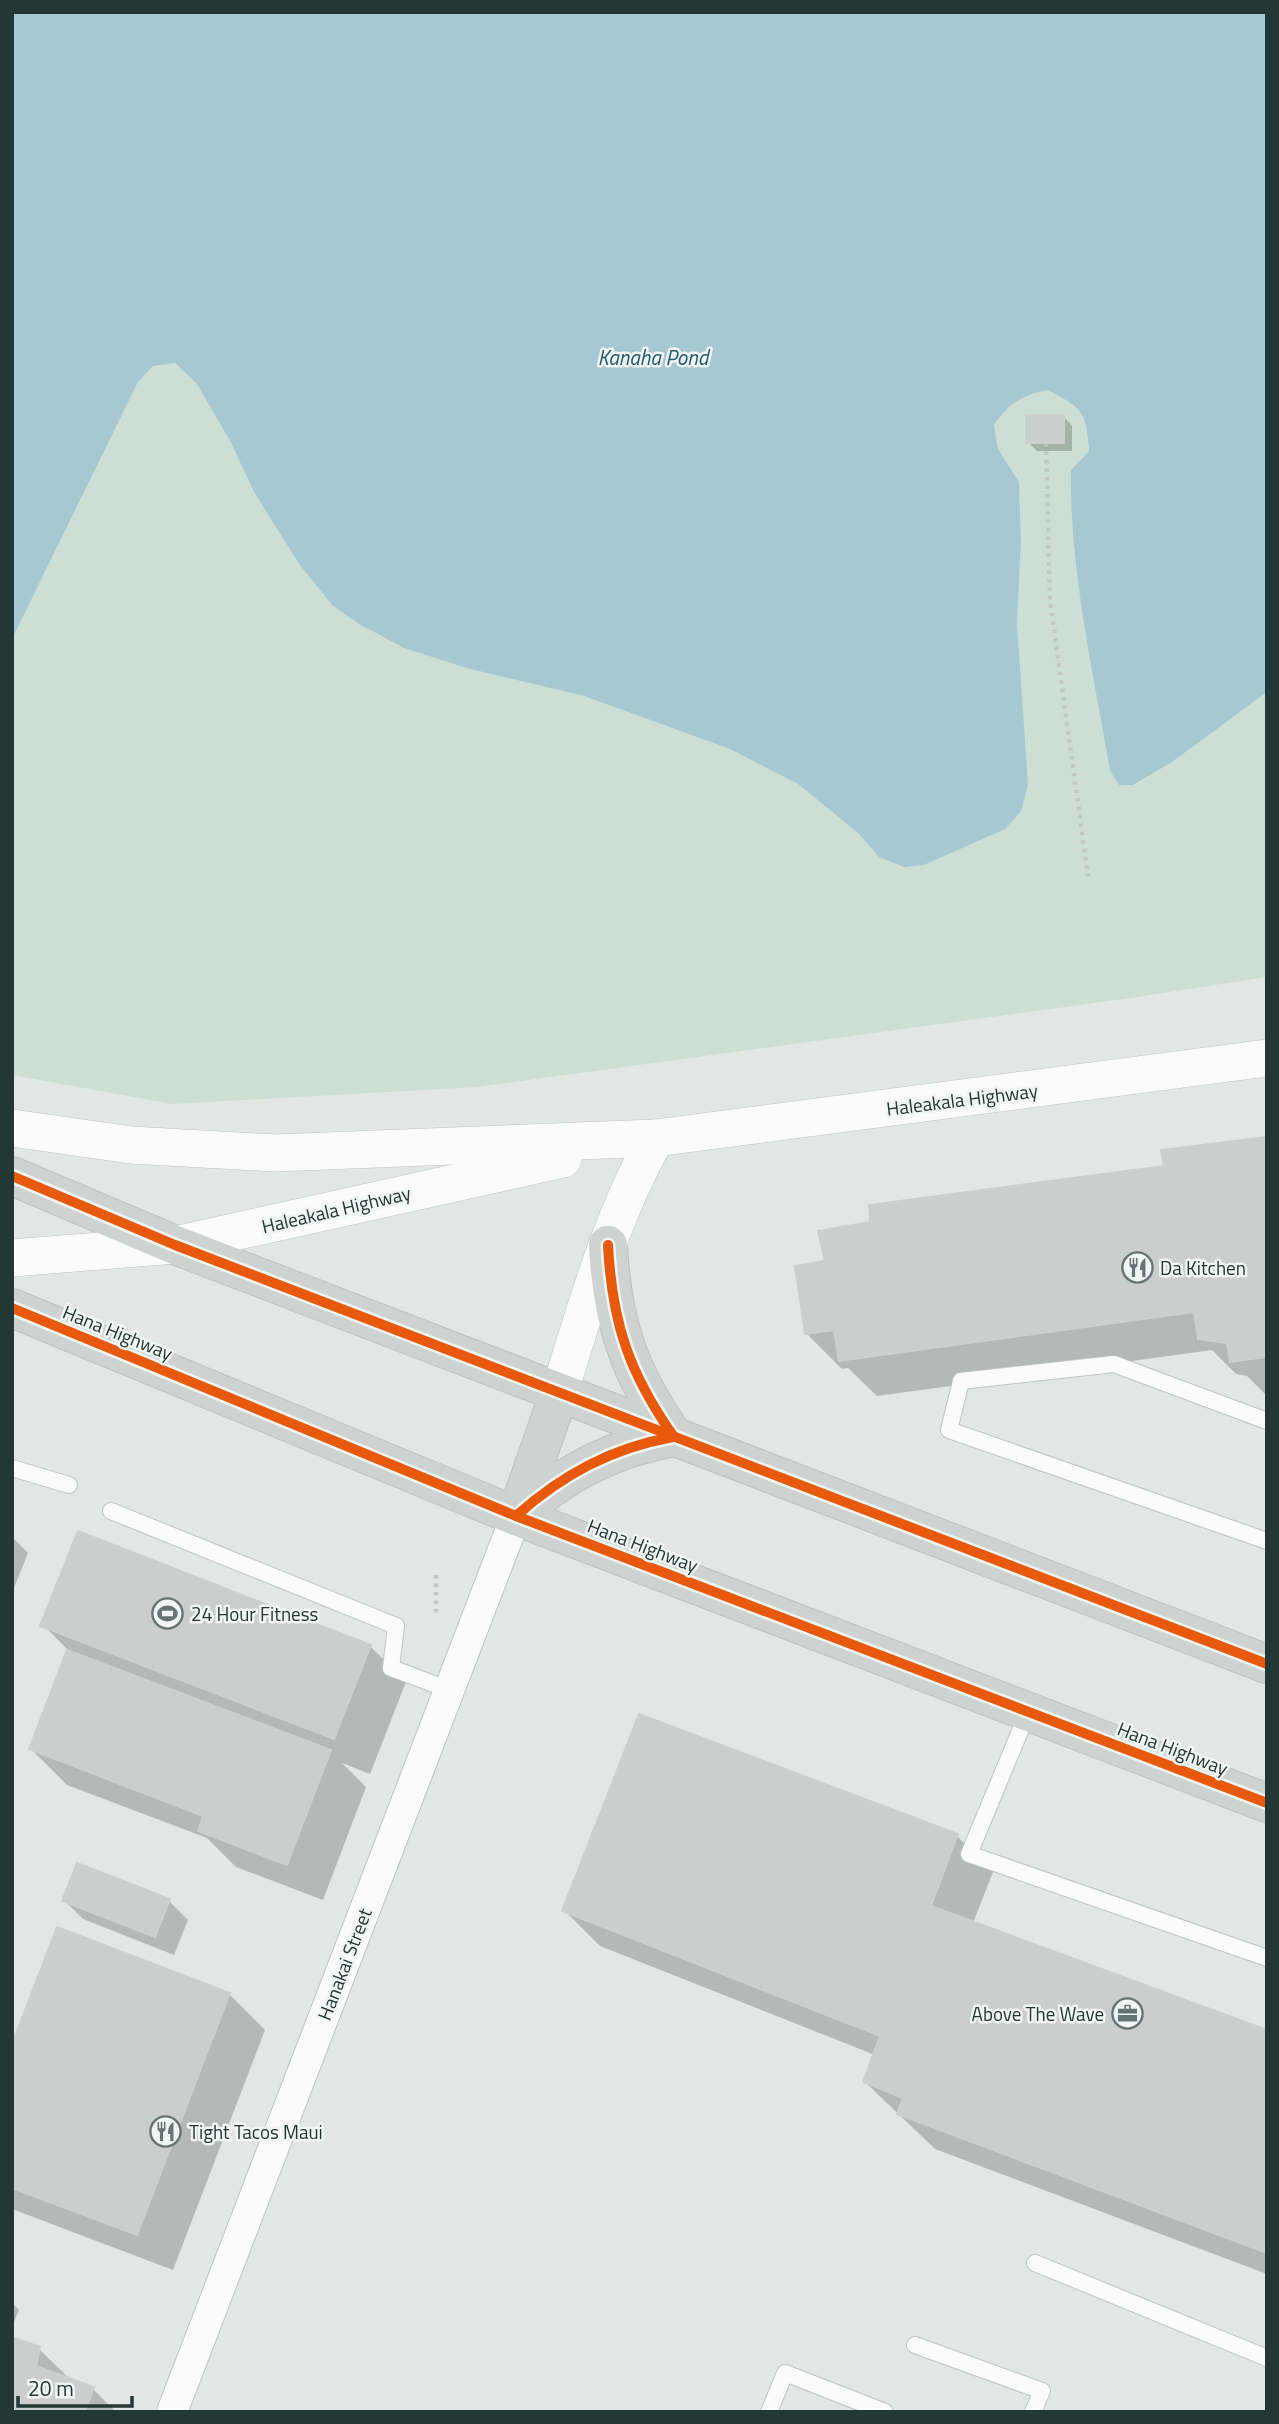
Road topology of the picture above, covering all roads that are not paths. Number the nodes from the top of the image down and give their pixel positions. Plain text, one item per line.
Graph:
1 (1267, 1058) edge
2 (12, 1128) edge
3 (656, 1138) junction
4 (12, 1176) edge
5 (176, 1245) junction
6 (608, 1245) junction
7 (12, 1258) edge
8 (12, 1307) edge
9 (559, 1394) junction
10 (1267, 1421) edge
11 (674, 1437) junction
12 (12, 1468) edge
13 (69, 1485) dead end
14 (111, 1511) dead end
15 (516, 1516) junction
16 (1267, 1541) edge
17 (1267, 1664) edge
18 (450, 1690) junction
19 (1028, 1712) junction
20 (1267, 1803) edge
21 (1267, 1958) edge
22 (1035, 2263) dead end
23 (915, 2345) dead end
24 (1267, 2358) edge
25 (865, 2408) edge
26 (172, 2412) edge
27 (769, 2412) edge
28 (885, 2412) edge
29 (1034, 2412) edge

1 - 3 street, Haleakala Highway
2 - 3 street, Haleakala Highway
3 - 5 street, Haleakala Highway
3 - 6 street
4 - 5 main road
5 - 7 street, Haleakala Highway
5 - 9 main road
6 - 9 street
6 - 11 main road
8 - 15 main road, Hana Highway
9 - 11 main road
9 - 15 main road
10 - 16 lane
11 - 15 main road
11 - 17 main road
12 - 13 lane
14 - 18 lane
15 - 18 street, Hanakai Street
15 - 19 main road, Hana Highway
18 - 26 street, Hanakai Street
19 - 20 main road, Hana Highway
19 - 21 lane
22 - 24 lane
23 - 29 lane
25 - 27 lane
25 - 28 lane

